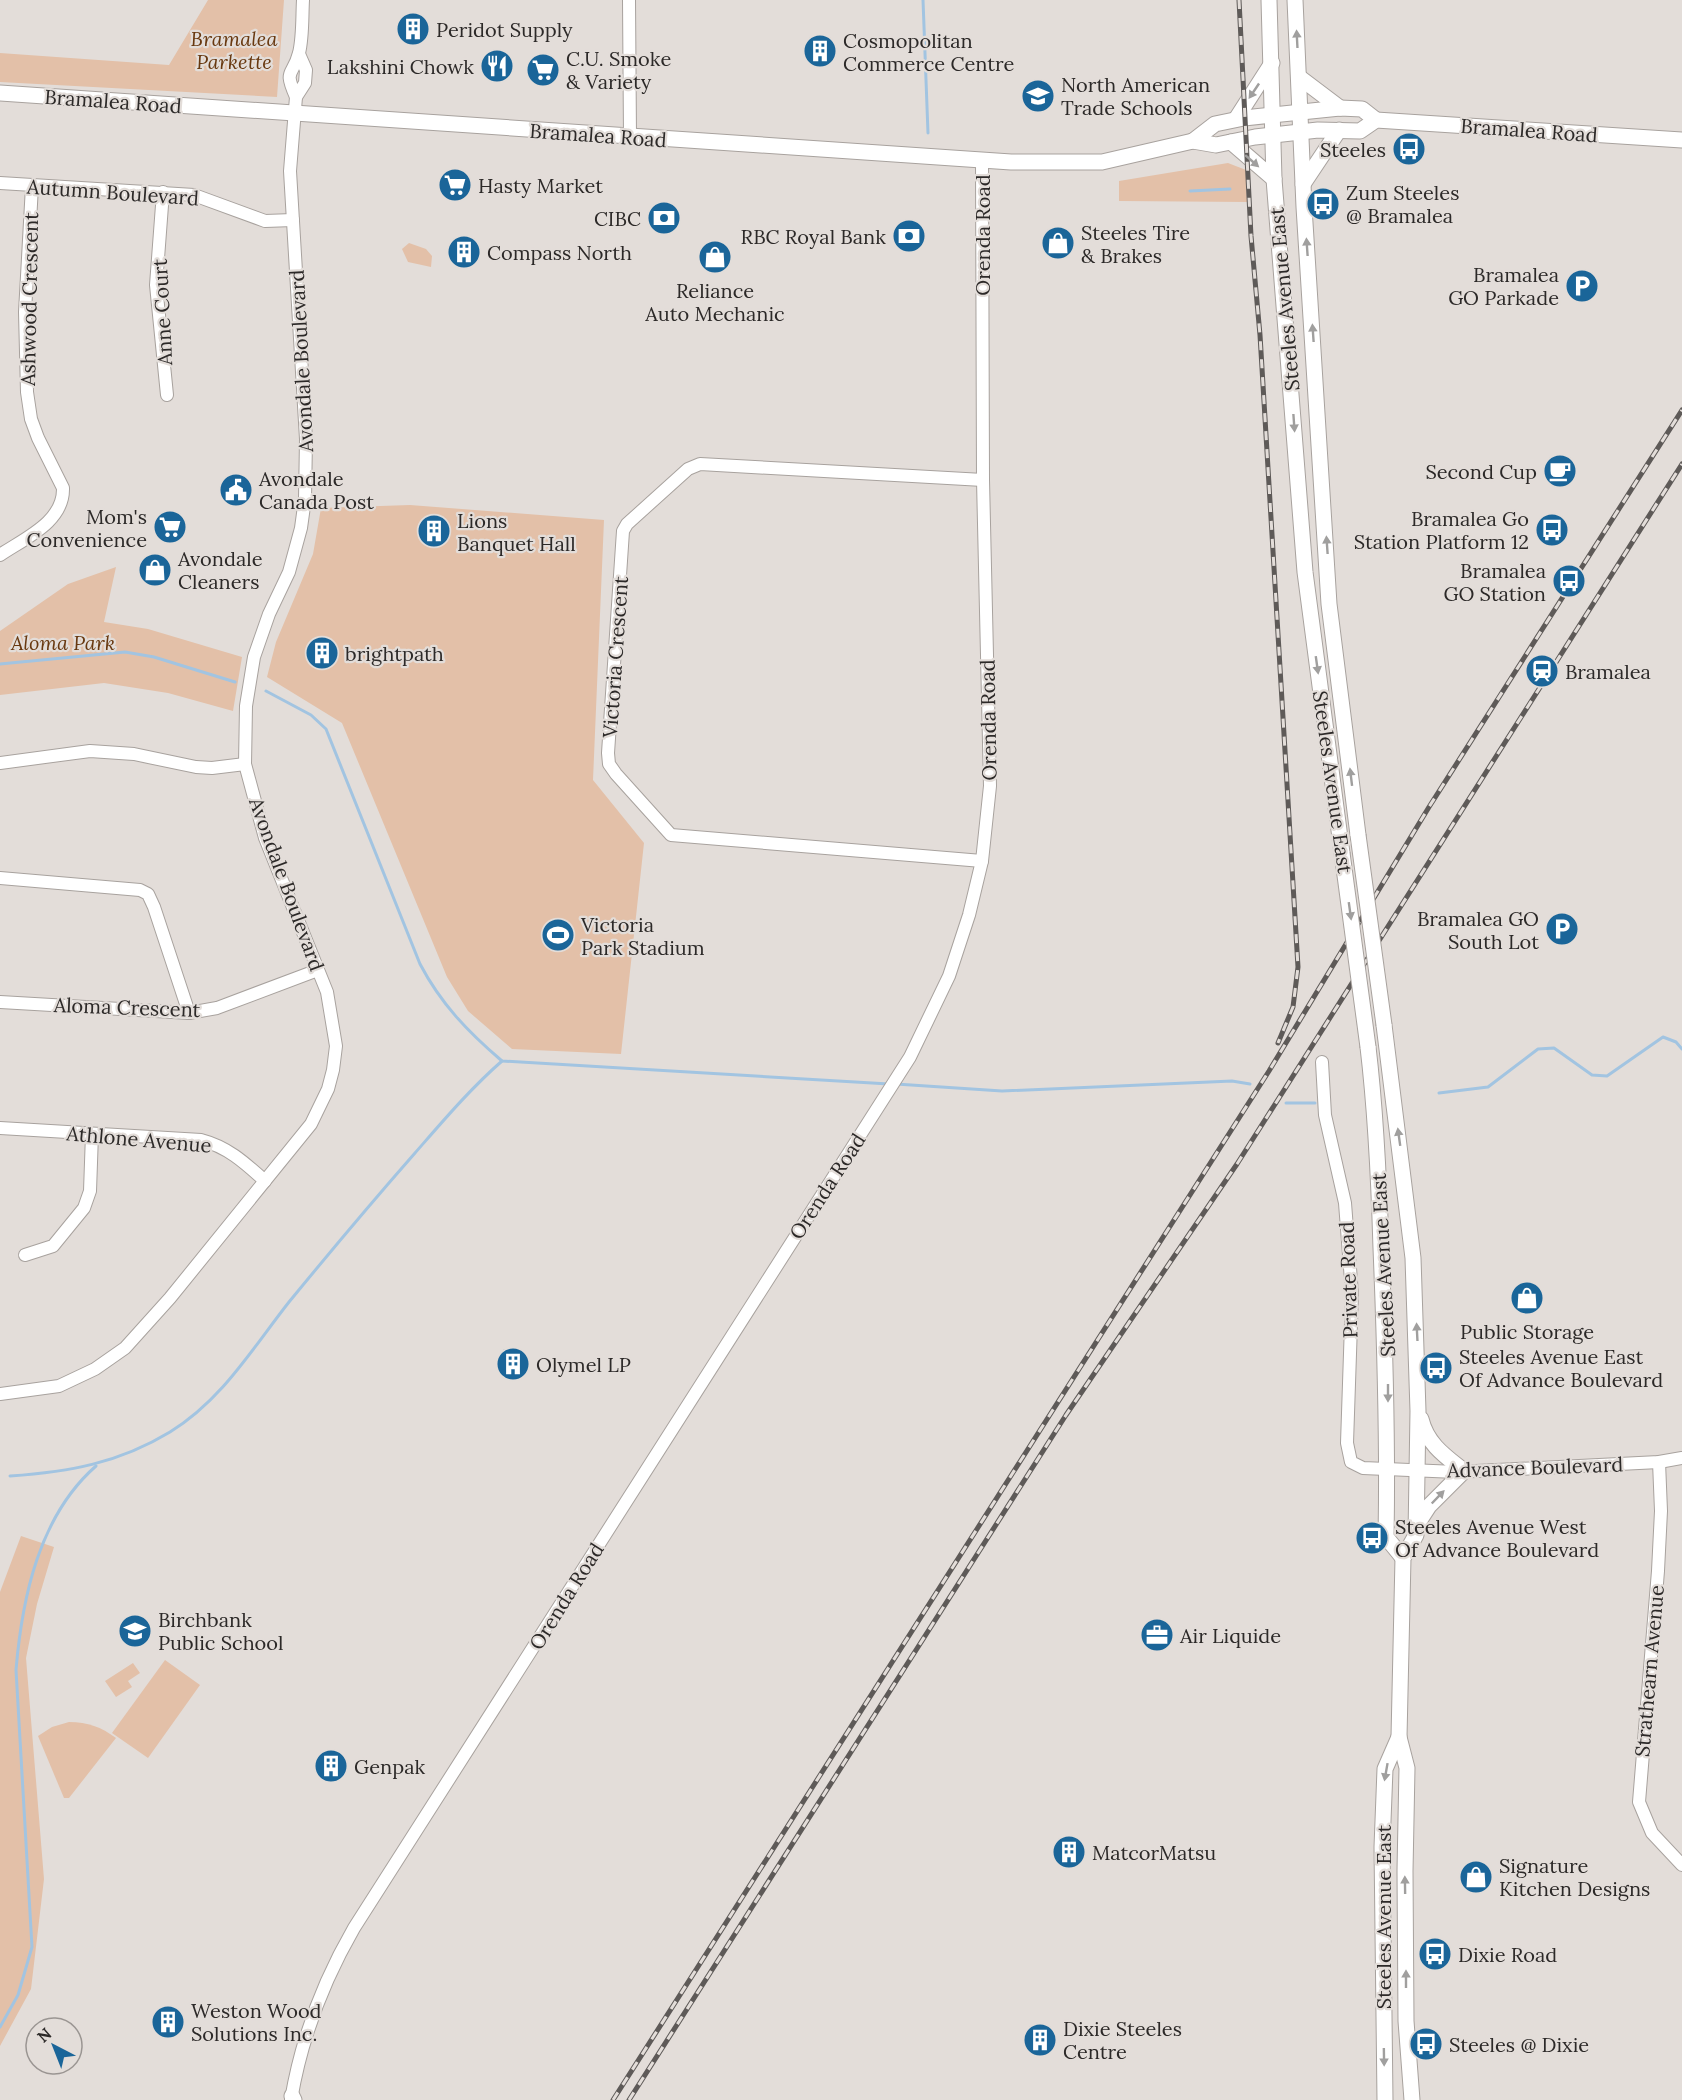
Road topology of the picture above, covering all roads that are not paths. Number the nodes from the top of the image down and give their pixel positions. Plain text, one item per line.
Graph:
1 (303, 0) edge
2 (629, 0) edge
3 (1269, 0) edge
4 (1295, 0) edge
5 (1272, 63) junction
6 (1299, 77) junction
7 (0, 93) edge
8 (1341, 108) junction
9 (1300, 112) junction
10 (295, 114) junction
11 (1273, 115) junction
12 (1236, 119) junction
13 (1376, 120) junction
14 (1339, 130) junction
15 (1301, 132) junction
16 (1274, 135) junction
17 (630, 136) junction
18 (1682, 140) edge
19 (1193, 141) junction
20 (1231, 142) junction
21 (982, 160) junction
22 (1274, 179) junction
23 (0, 183) edge
24 (1303, 184) junction
25 (32, 186) junction
26 (163, 192) junction
27 (293, 220) junction
28 (167, 395) dead end
29 (983, 480) junction
30 (0, 555) edge
31 (1329, 604) junction
32 (1309, 607) junction
33 (0, 763) edge
34 (245, 764) junction
35 (982, 861) junction
36 (0, 878) edge
37 (318, 970) junction
38 (0, 1002) edge
39 (189, 1013) junction
40 (1322, 1062) dead end
41 (0, 1128) edge
42 (92, 1134) junction
43 (265, 1181) junction
44 (25, 1255) dead end
45 (0, 1394) edge
46 (1418, 1411) junction
47 (1682, 1458) edge
48 (1659, 1462) junction
49 (1387, 1469) junction
50 (1417, 1470) junction
51 (1464, 1471) junction
52 (1416, 1526) junction
53 (1403, 1558) junction
54 (1399, 1737) junction
55 (1682, 1865) edge
56 (293, 2099) edge
57 (1385, 2100) edge
58 (1412, 2100) edge

1 - 10 street, Avondale Boulevard
2 - 17 street
3 - 5 main road, Steeles Avenue East
6 -> 4 main road, Steeles Avenue East
5 - 11 main road, Steeles Avenue East
5 -> 12 main road
6 - 8 main road
6 - 9 main road, Steeles Avenue East
7 - 10 main road, Bramalea Road
8 - 9 main road, Bramalea Road
8 - 13 main road, Bramalea Road
9 - 11 main road, Bramalea Road
9 - 15 main road, Steeles Avenue East
10 - 17 main road, Bramalea Road
10 - 27 street, Avondale Boulevard
11 - 12 main road, Bramalea Road
11 - 16 main road, Steeles Avenue East
12 - 19 main road, Bramalea Road
13 - 14 main road, Bramalea Road
13 - 18 main road, Bramalea Road
14 - 15 main road, Bramalea Road
14 - 24 main road
15 - 16 main road, Bramalea Road
15 - 24 main road, Steeles Avenue East
16 - 20 main road, Bramalea Road
16 - 22 main road, Steeles Avenue East
17 - 21 main road, Bramalea Road
19 - 20 main road, Bramalea Road
19 - 21 main road, Bramalea Road
20 -> 22 main road
21 - 29 street, Orenda Road
22 -> 32 main road, Steeles Avenue East
23 - 25 street, Autumn Boulevard
31 -> 24 main road, Steeles Avenue East
25 - 26 street, Autumn Boulevard
25 - 30 street, Ashwood Crescent
26 - 27 street, Autumn Boulevard
26 - 28 street, Anne Court
27 - 34 street, Avondale Boulevard
29 - 35 street, Orenda Road
29 - 35 street, Victoria Crescent
31 - 32 main road
46 -> 31 main road, Steeles Avenue East, bridge
32 -> 49 main road, Steeles Avenue East, bridge
33 - 34 street
34 - 37 street, Avondale Boulevard
35 - 56 street, Orenda Road
36 - 39 street
37 - 39 street, Aloma Crescent
37 - 43 street, Avondale Boulevard
38 - 39 street, Aloma Crescent
40 - 49 street, Private Road
41 - 42 street, Athlone Avenue
42 - 43 street, Athlone Avenue
42 - 44 street
43 - 45 street, Avondale Boulevard
46 - 50 main road, Steeles Avenue East
46 - 51 main road
47 - 48 street, Advance Boulevard
48 - 51 street, Advance Boulevard
48 - 55 street, Strathearn Avenue
49 - 50 street, Advance Boulevard
49 - 53 main road, Steeles Avenue East
50 - 51 street, Advance Boulevard
50 - 52 main road, Steeles Avenue East
52 -> 51 main road
52 - 53 main road, Steeles Avenue East
53 - 54 main road, Steeles Avenue East
54 -> 57 main road, Steeles Avenue East
58 -> 54 main road, Steeles Avenue East

